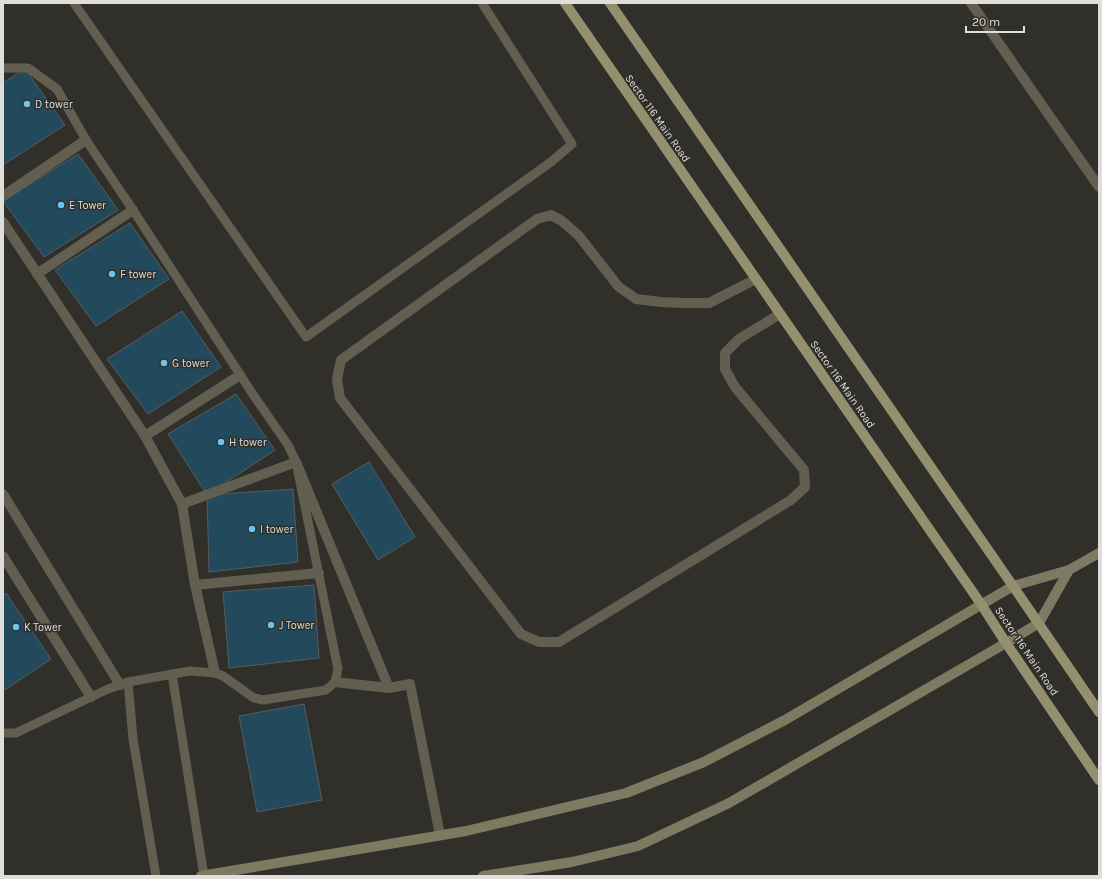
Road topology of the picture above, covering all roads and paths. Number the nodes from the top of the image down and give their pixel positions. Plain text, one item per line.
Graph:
1 (74, 3) edge
2 (482, 3) edge
3 (565, 3) edge
4 (610, 3) edge
5 (971, 3) edge
6 (3, 68) edge
7 (86, 140) junction
8 (1099, 188) edge
9 (3, 196) edge
10 (133, 210) junction
11 (3, 222) edge
12 (37, 274) junction
13 (756, 279) junction
14 (780, 314) junction
15 (240, 375) junction
16 (145, 436) junction
17 (296, 462) junction
18 (3, 494) edge
19 (182, 504) junction
20 (1099, 553) edge
21 (3, 556) edge
22 (1068, 570) junction
23 (319, 574) junction
24 (196, 585) junction
25 (1013, 586) junction
26 (981, 604) junction
27 (1039, 623) junction
28 (1006, 643) junction
29 (215, 673) junction
30 (172, 674) junction
31 (335, 682) junction
32 (124, 683) junction
33 (389, 688) junction
34 (91, 697) junction
35 (1099, 712) edge
36 (3, 733) edge
37 (1099, 780) edge
38 (440, 835) junction
39 (156, 876) edge
40 (202, 876) edge
41 (483, 876) edge

1 - 2 lane
3 - 13 main road, Sector 116 Main Road
4 - 25 main road
5 - 8 street
6 - 7 lane
7 - 9 street
7 - 10 lane
10 - 12 street
10 - 15 lane
11 - 12 street
12 - 16 street
13 - 14 main road, Sector 116 Main Road
13 - 14 street
14 - 26 main road, Sector 116 Main Road
15 - 16 street
15 - 17 lane
16 - 19 street
17 - 19 street
17 - 23 lane
17 - 33 street
18 - 32 street
19 - 24 street
20 - 22 street
21 - 34 street
22 - 25 street
22 - 27 street
23 - 24 street
23 - 31 lane
24 - 29 street
25 - 26 street
25 - 27 main road
26 - 28 main road, Sector 116 Main Road
26 - 38 street
27 - 28 street
27 - 35 main road
28 - 37 main road, Sector 116 Main Road
28 - 41 street
29 - 30 lane
29 - 31 lane
30 - 32 lane
30 - 40 lane
31 - 33 street
32 - 34 lane
32 - 39 lane
33 - 38 street
34 - 36 lane
38 - 40 street

